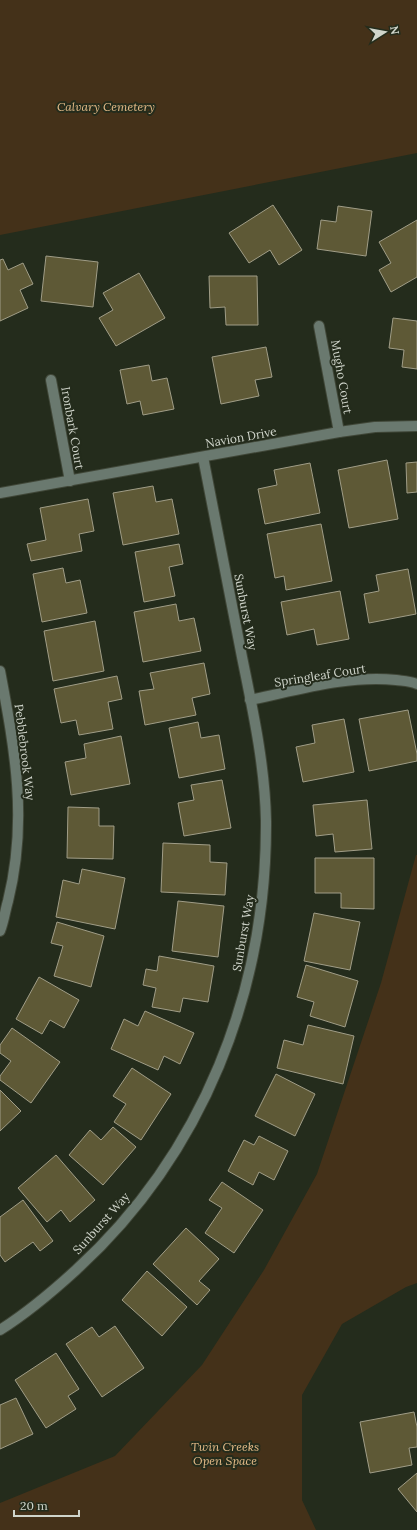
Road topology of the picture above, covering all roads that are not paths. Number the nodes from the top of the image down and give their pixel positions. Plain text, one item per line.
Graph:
1 (320, 326) dead end
2 (51, 380) dead end
3 (417, 426) edge
4 (339, 432) junction
5 (202, 457) junction
6 (70, 481) junction
7 (0, 493) edge
8 (0, 671) edge
9 (417, 684) edge
10 (250, 700) junction
11 (0, 931) edge
12 (0, 1330) edge

1 - 4 street, Mugho Court
2 - 6 street, Ironbark Court
3 - 4 street, Navion Drive
4 - 5 street, Navion Drive
5 - 6 street, Navion Drive
5 - 10 street, Sunburst Way
6 - 7 street, Navion Drive
8 - 11 street, Pebblebrook Way
9 - 10 street, Springleaf Court
10 - 12 street, Sunburst Way

